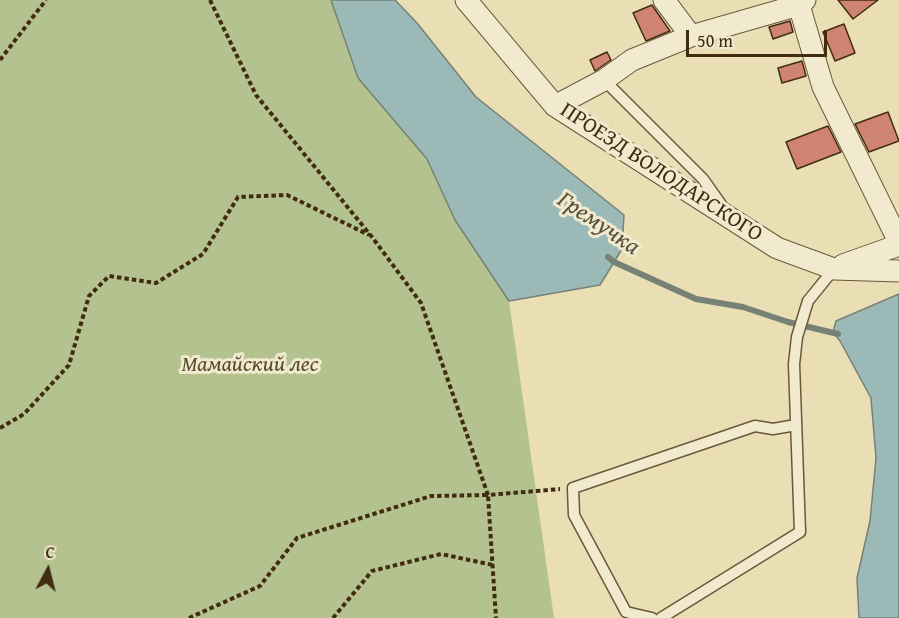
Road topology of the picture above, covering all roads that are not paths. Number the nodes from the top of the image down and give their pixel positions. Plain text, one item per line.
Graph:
1 (466, 0) edge
2 (664, 0) edge
3 (802, 2) edge
4 (691, 36) junction
5 (604, 80) junction
6 (555, 106) junction
7 (730, 218) junction
8 (899, 243) edge
9 (834, 269) junction
10 (899, 271) edge
11 (796, 425) junction
12 (652, 618) edge
13 (661, 618) edge

1 - 6 street, ПРОЕЗД ВОЛОДАРСКОГО
2 - 4 street
3 - 4 street
3 - 8 street
4 - 5 street
5 - 6 street
5 - 7 lane
6 - 7 street, ПРОЕЗД ВОЛОДАРСКОГО
7 - 9 street, ПРОЕЗД ВОЛОДАРСКОГО
8 - 9 street
9 - 10 street, ПРОЕЗД ВОЛОДАРСКОГО
9 - 11 lane
11 - 12 lane
11 - 13 lane

